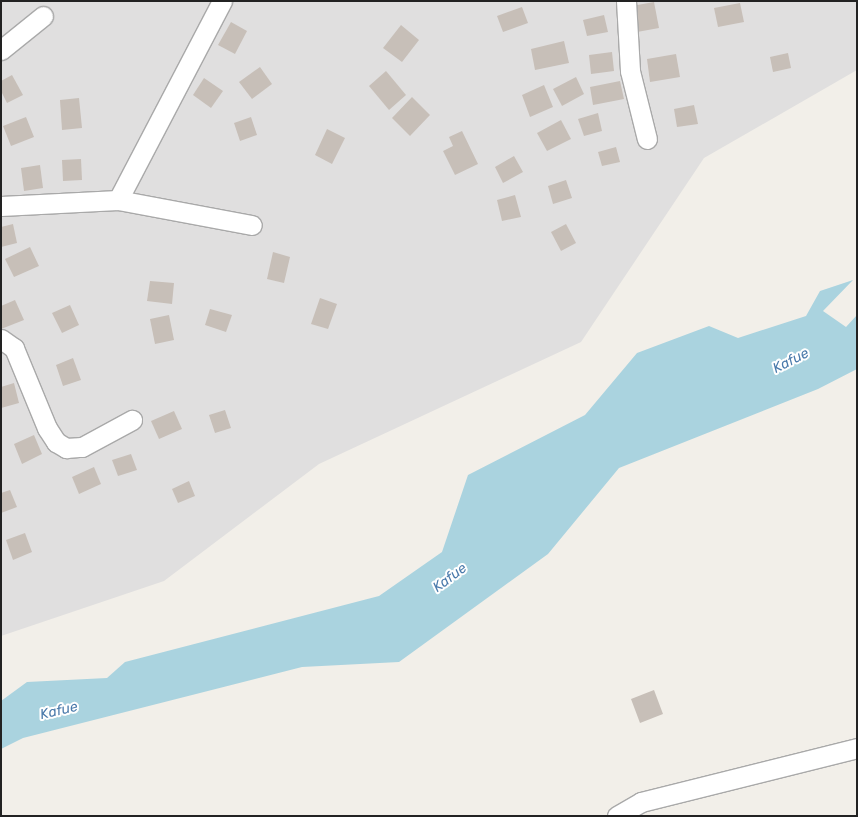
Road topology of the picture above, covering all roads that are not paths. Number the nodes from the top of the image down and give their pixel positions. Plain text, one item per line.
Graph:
1 (222, 1) edge
2 (626, 1) edge
3 (43, 16) dead end
4 (1, 50) edge
5 (646, 139) dead end
6 (118, 200) junction
7 (1, 206) edge
8 (252, 225) dead end
9 (1, 338) edge
10 (132, 420) dead end
11 (857, 748) edge
12 (617, 816) edge

1 - 6 street
2 - 5 street
3 - 4 street
6 - 7 street
6 - 8 street
9 - 10 street
11 - 12 street

